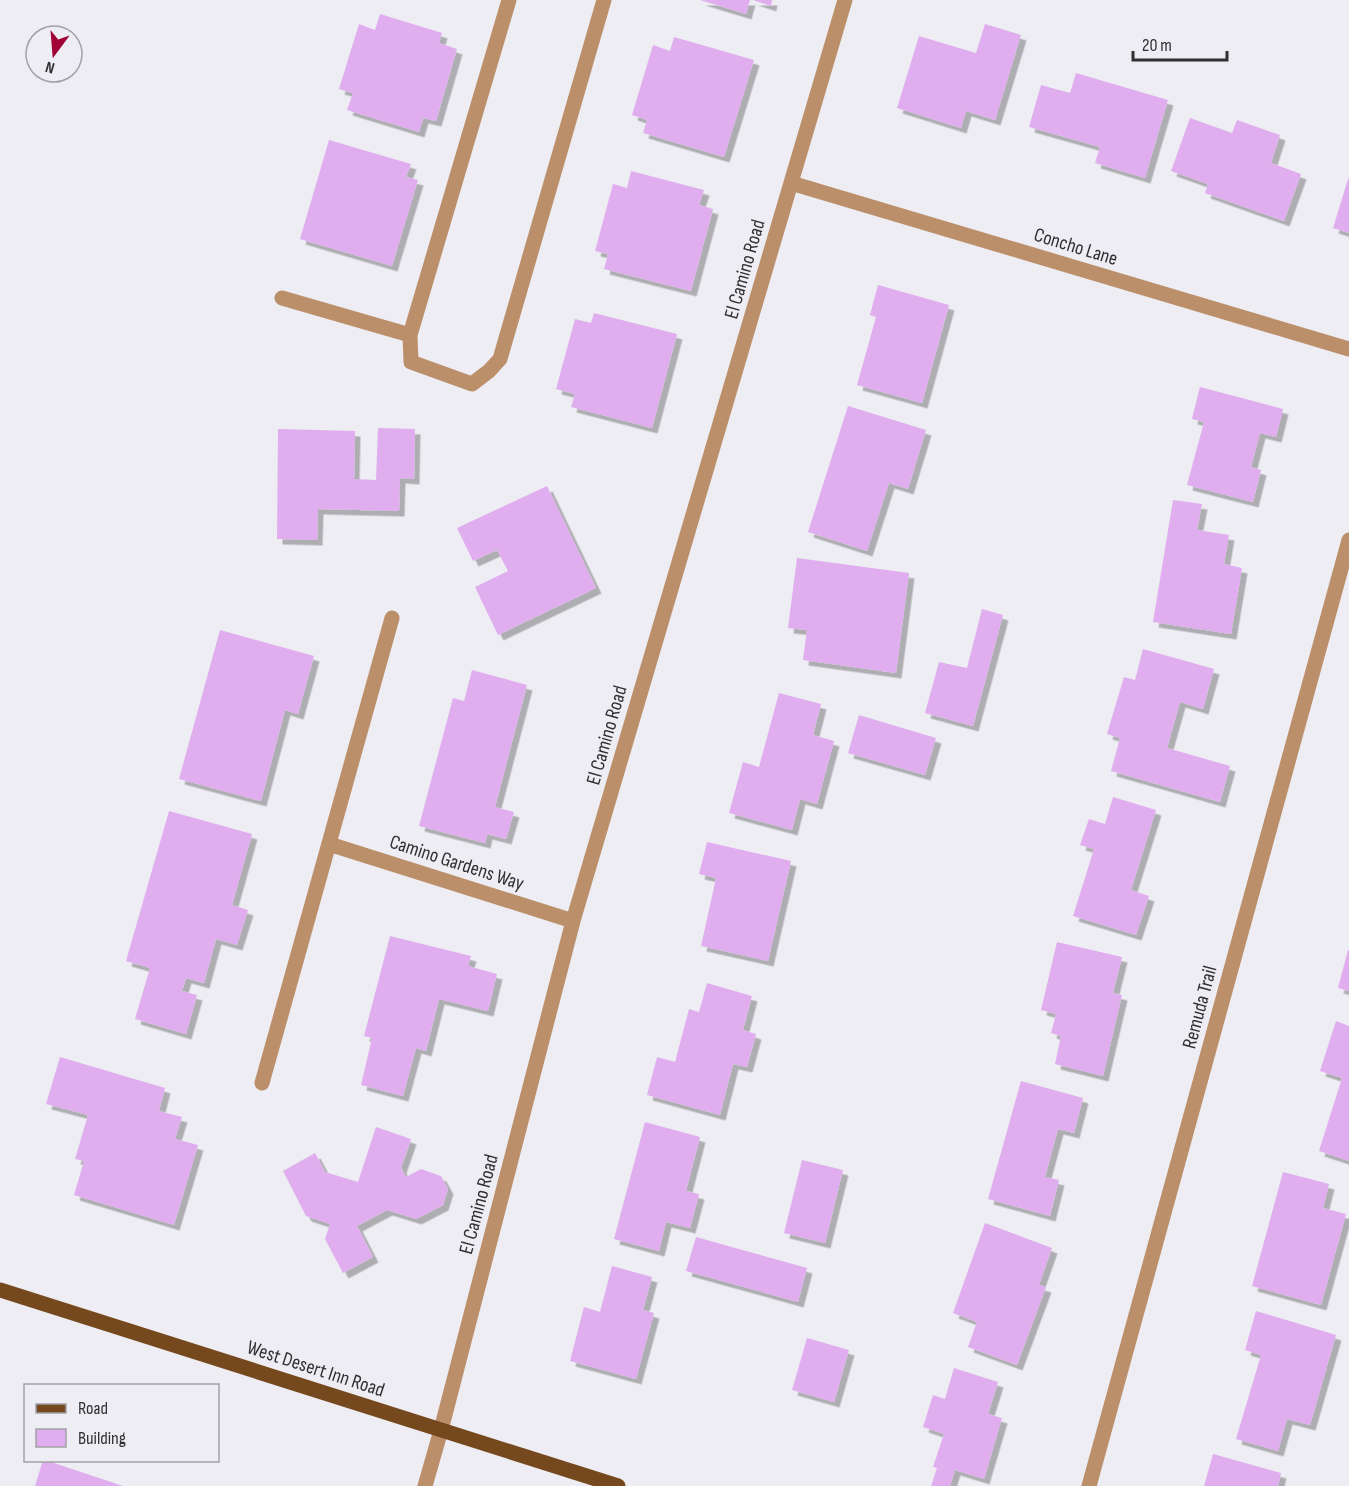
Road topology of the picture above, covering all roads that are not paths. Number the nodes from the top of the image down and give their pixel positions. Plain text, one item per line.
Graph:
1 (509, 0) edge
2 (604, 0) edge
3 (845, 0) edge
4 (791, 183) junction
5 (282, 298) dead end
6 (410, 335) junction
7 (1349, 349) edge
8 (1349, 540) edge
9 (392, 618) dead end
10 (329, 844) junction
11 (573, 921) junction
12 (262, 1083) dead end
13 (0, 1290) edge
14 (441, 1430) junction
15 (425, 1486) edge
16 (618, 1486) edge
17 (1089, 1486) edge

1 - 6 street
2 - 6 street
3 - 4 street, El Camino Road
4 - 7 street, Concho Lane
4 - 11 street, El Camino Road
5 - 6 street
8 - 17 street, Remuda Trail
9 - 10 street
10 - 11 street, Camino Gardens Way
10 - 12 street
11 - 14 street, El Camino Road
13 - 14 main road, West Desert Inn Road
14 - 15 street, El Camino Road
14 - 16 main road, West Desert Inn Road

